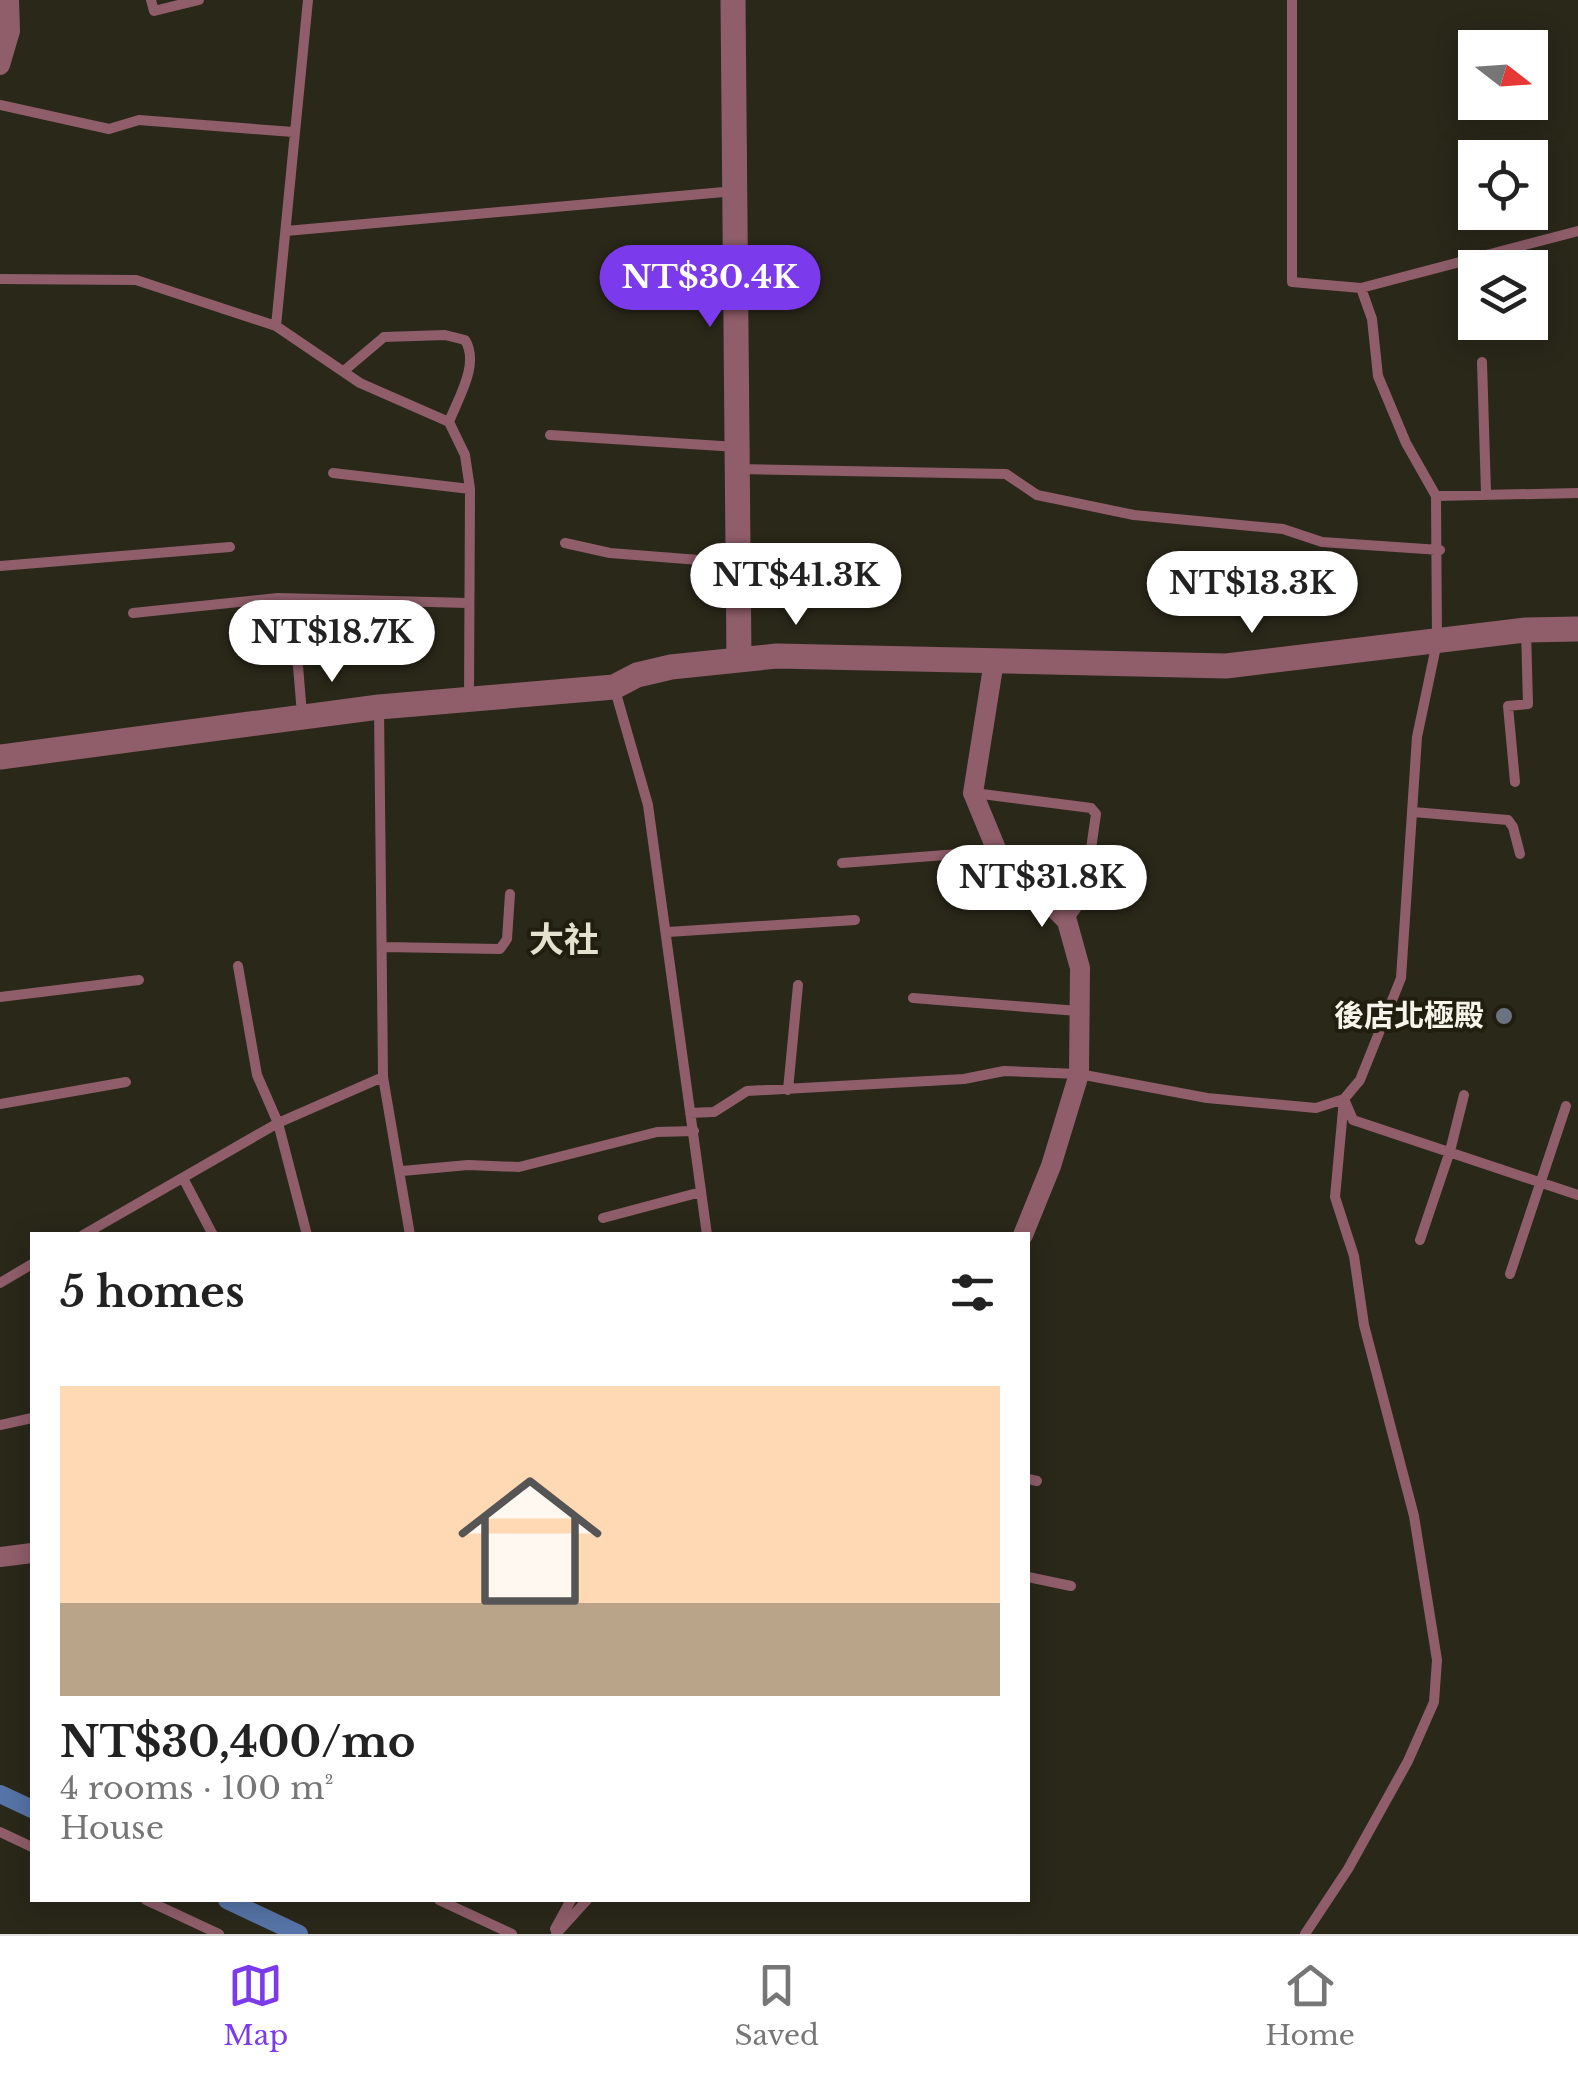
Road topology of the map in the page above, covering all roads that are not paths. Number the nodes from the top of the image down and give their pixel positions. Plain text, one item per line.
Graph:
1 (8, 0) edge
2 (151, 0) edge
3 (199, 0) edge
4 (308, 0) edge
5 (733, 0) edge
6 (1292, 0) edge
7 (0, 66) edge
8 (0, 106) edge
9 (293, 132) junction
10 (736, 190) junction
11 (1578, 230) edge
12 (286, 231) junction
13 (0, 279) edge
14 (1361, 288) junction
15 (276, 326) junction
16 (1482, 362) dead end
17 (346, 370) junction
18 (449, 422) junction
19 (550, 435) dead end
20 (738, 458) junction
21 (333, 473) dead end
22 (470, 489) junction
23 (1486, 493) junction
24 (1578, 493) edge
25 (1436, 496) junction
26 (565, 544) dead end
27 (230, 547) dead end
28 (1440, 550) junction
29 (737, 562) junction
30 (0, 566) edge
31 (278, 598) junction
32 (468, 603) junction
33 (134, 613) dead end
34 (1578, 629) edge
35 (1526, 630) junction
36 (1437, 642) junction
37 (738, 660) junction
38 (994, 661) junction
39 (614, 687) junction
40 (469, 698) junction
41 (379, 708) junction
42 (302, 717) junction
43 (0, 756) edge
44 (1515, 782) dead end
45 (973, 793) junction
46 (1413, 812) junction
47 (997, 851) junction
48 (1520, 854) dead end
49 (842, 863) dead end
50 (510, 894) dead end
51 (855, 920) dead end
52 (1068, 920) junction
53 (668, 932) junction
54 (383, 947) junction
55 (238, 966) dead end
56 (138, 980) dead end
57 (798, 985) dead end
58 (0, 997) edge
59 (913, 998) dead end
60 (1078, 1011) junction
61 (1079, 1074) junction
62 (384, 1076) junction
63 (126, 1082) dead end
64 (788, 1090) junction
65 (1464, 1095) dead end
66 (1344, 1099) junction
67 (0, 1104) edge
68 (1566, 1106) dead end
69 (690, 1113) junction
70 (278, 1123) junction
71 (694, 1131) junction
72 (1450, 1151) junction
73 (402, 1172) junction
74 (182, 1178) junction
75 (1542, 1181) junction
76 (701, 1192) junction
77 (1578, 1194) edge
78 (602, 1218) dead end
79 (88, 1232) edge
80 (211, 1232) edge
81 (306, 1232) edge
82 (410, 1232) edge
83 (707, 1232) edge
84 (1023, 1232) edge
85 (1420, 1240) dead end
86 (30, 1265) edge
87 (1510, 1274) dead end
88 (0, 1283) edge
89 (30, 1418) edge
90 (0, 1425) edge
91 (30, 1553) edge
92 (0, 1558) edge
93 (1030, 1577) edge
94 (1071, 1586) dead end
95 (0, 1832) edge
96 (30, 1846) edge
97 (150, 1902) edge
98 (443, 1902) edge
99 (570, 1902) edge
100 (586, 1902) edge
101 (219, 1934) edge
102 (512, 1934) edge
103 (554, 1934) edge
104 (1305, 1934) edge

1 - 7 street
2 - 3 lane
4 - 9 lane
5 - 10 street
6 - 14 lane
8 - 9 lane
9 - 12 lane
10 - 12 lane
10 - 20 street
11 - 14 lane
12 - 15 lane
13 - 15 lane
14 - 25 lane
15 - 17 lane
16 - 23 lane
17 - 18 lane
17 - 18 lane
18 - 22 lane
19 - 20 lane
20 - 28 lane
20 - 29 street
21 - 22 lane
22 - 32 lane
23 - 24 lane
23 - 25 lane
25 - 28 lane
26 - 29 lane
27 - 30 lane
28 - 36 lane
29 - 37 street
31 - 32 lane
31 - 33 lane
31 - 42 lane
32 - 40 lane
34 - 35 street
35 - 36 street
35 - 44 lane
36 - 38 street
36 - 46 lane
37 - 38 street
37 - 39 street
38 - 45 street
39 - 40 street
39 - 53 lane
40 - 41 street
41 - 42 street
41 - 54 lane
42 - 43 street
45 - 47 street
45 - 52 lane
46 - 48 lane
46 - 66 lane
47 - 49 lane
47 - 52 street
50 - 54 lane
51 - 53 lane
52 - 60 street
53 - 69 lane
54 - 62 lane
55 - 70 lane
56 - 58 lane
57 - 64 lane
59 - 60 lane
60 - 61 street
61 - 64 lane
61 - 66 lane
61 - 84 street
62 - 70 lane
62 - 73 lane
63 - 67 lane
64 - 69 lane
65 - 72 lane
66 - 72 lane
66 - 104 lane
68 - 75 lane
69 - 71 lane
70 - 74 lane
70 - 81 lane
71 - 73 lane
71 - 76 lane
72 - 75 lane
72 - 85 lane
73 - 82 lane
74 - 79 lane
74 - 80 lane
75 - 77 lane
75 - 87 lane
76 - 78 lane
76 - 83 lane
86 - 88 lane
89 - 90 lane
91 - 92 street
93 - 94 lane
95 - 96 lane
97 - 101 lane
98 - 102 lane
99 - 103 lane
100 - 103 lane

